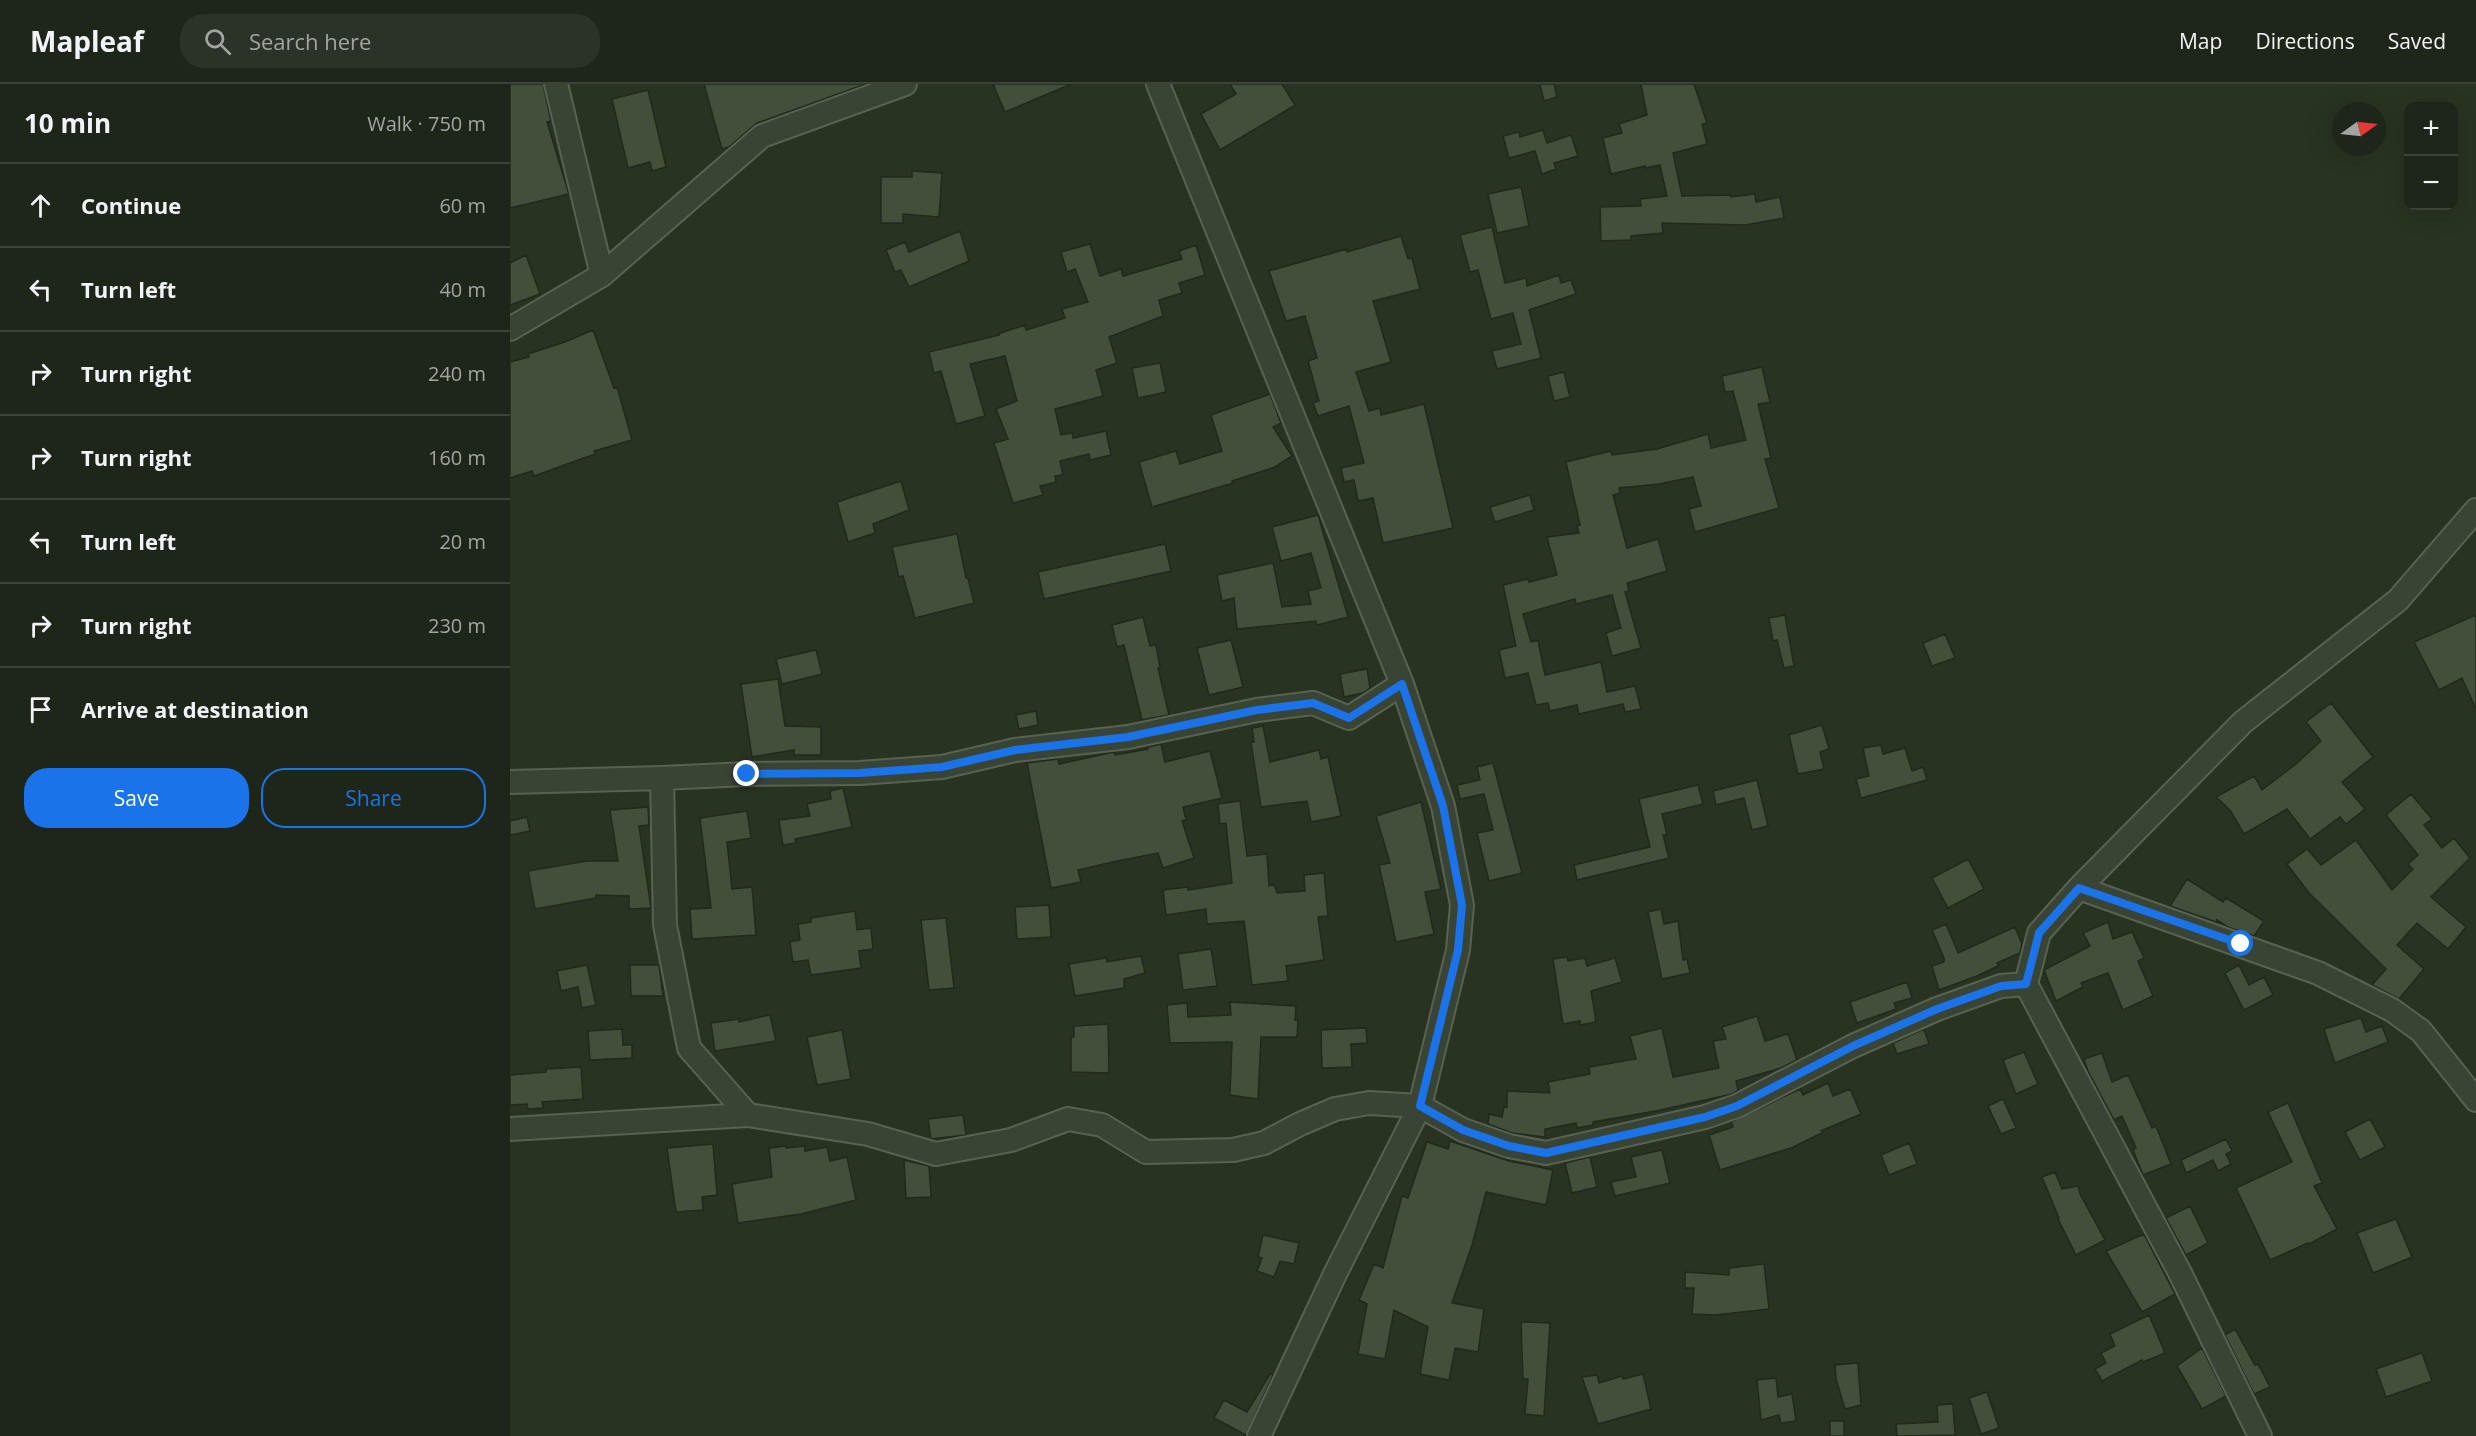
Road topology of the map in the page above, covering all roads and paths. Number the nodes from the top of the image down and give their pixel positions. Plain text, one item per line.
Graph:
1 (556, 84) edge
2 (905, 84) edge
3 (1158, 84) edge
4 (602, 275) junction
5 (510, 329) edge
6 (2476, 510) edge
7 (1402, 684) junction
8 (662, 778) junction
9 (510, 782) edge
10 (2079, 888) junction
11 (2026, 984) junction
12 (2476, 1101) edge
13 (1420, 1106) junction
14 (748, 1115) junction
15 (510, 1129) edge
16 (1259, 1436) edge
17 (2260, 1436) edge

1 - 4 street
2 - 4 street
3 - 7 street
4 - 5 street
6 - 10 street
7 - 8 street
7 - 13 street
8 - 9 street
8 - 14 street
10 - 11 street
10 - 12 street
11 - 13 street
11 - 17 street
13 - 14 street
13 - 16 street
14 - 15 street

